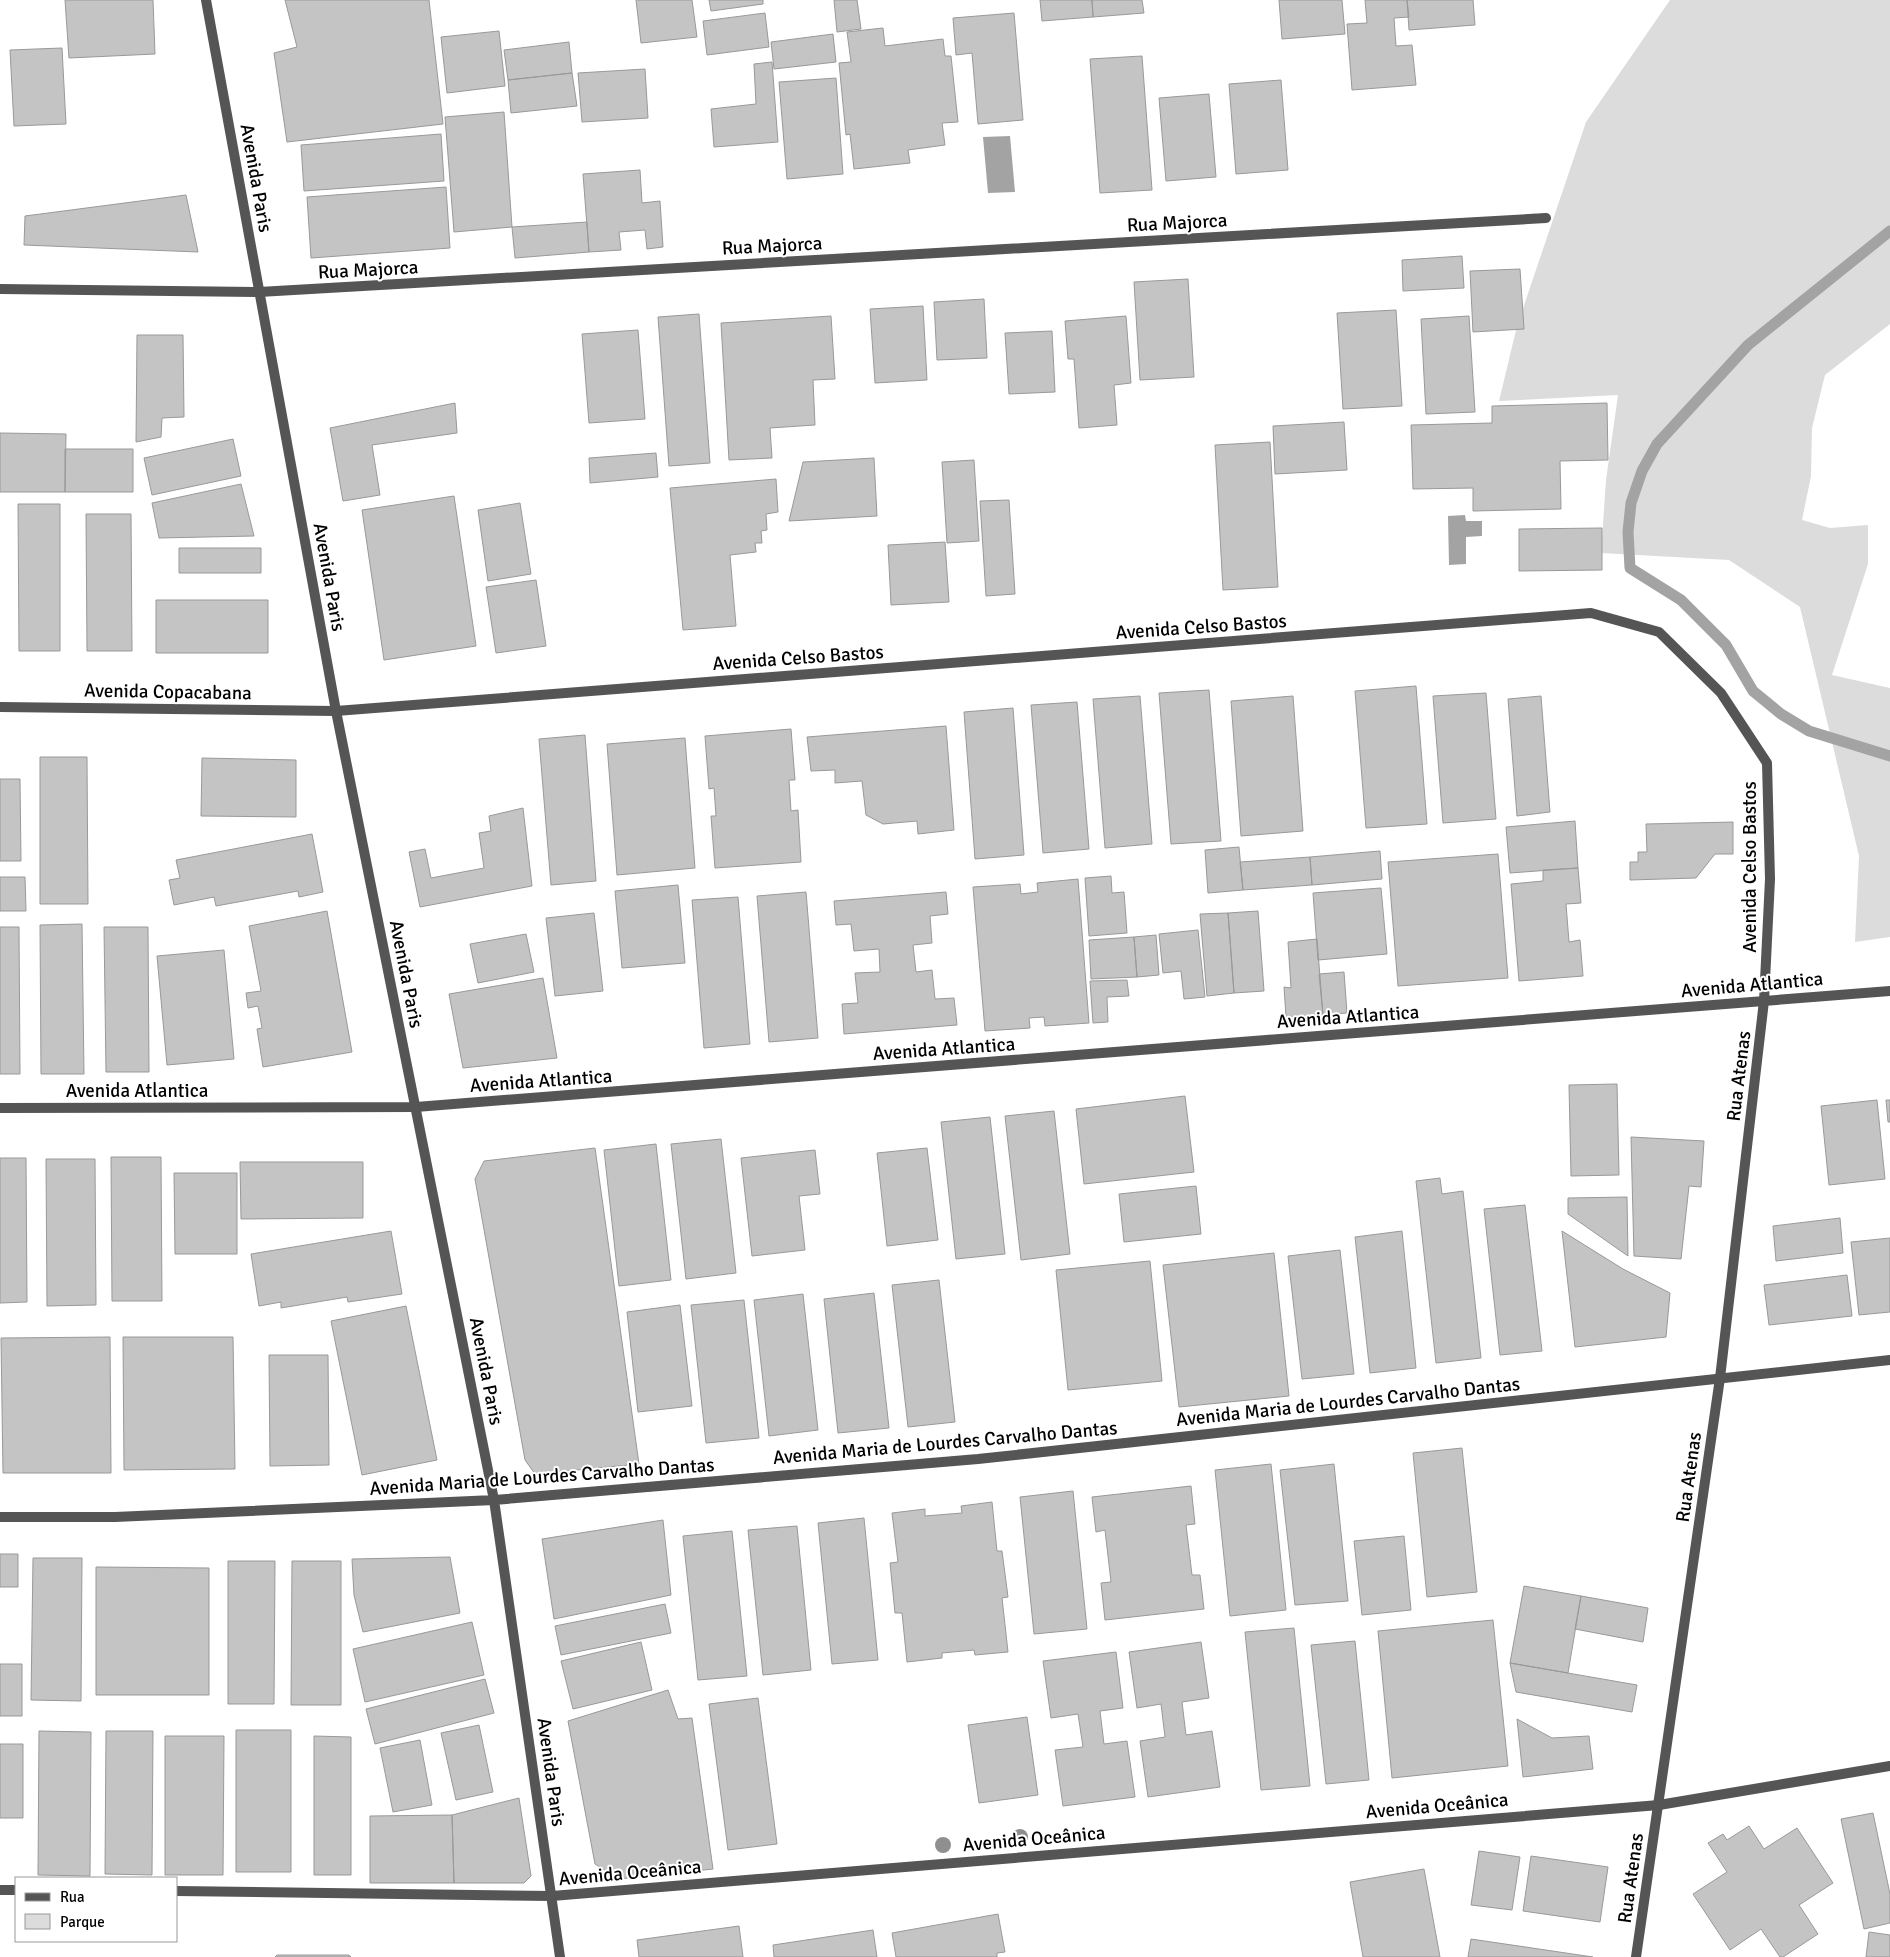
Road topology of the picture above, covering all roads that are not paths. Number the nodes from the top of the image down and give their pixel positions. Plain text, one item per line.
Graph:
1 (206, 0) edge
2 (1546, 218) dead end
3 (0, 289) edge
4 (260, 292) junction
5 (0, 707) edge
6 (336, 711) junction
7 (1890, 991) edge
8 (1764, 1001) junction
9 (416, 1107) junction
10 (0, 1108) edge
11 (1890, 1360) edge
12 (1720, 1378) junction
13 (494, 1500) junction
14 (0, 1517) edge
15 (1890, 1766) edge
16 (1659, 1805) junction
17 (0, 1890) edge
18 (15, 1890) edge
19 (178, 1892) edge
20 (552, 1896) junction
21 (560, 1957) edge
22 (1636, 1957) edge

1 - 4 street, Avenida Paris
2 - 4 street, Rua Majorca
3 - 4 street, Rua Majorca
4 - 6 street, Avenida Paris
5 - 6 street, Avenida Copacabana
6 - 8 street, Avenida Celso Bastos
6 - 9 street, Avenida Paris
7 - 8 street, Avenida Atlantica
8 - 9 street, Avenida Atlantica
8 - 12 street, Rua Atenas
9 - 10 street, Avenida Atlantica
9 - 13 street, Avenida Paris
11 - 12 street, Avenida Maria de Lourdes Carvalho Dantas
12 - 13 street, Avenida Maria de Lourdes Carvalho Dantas
12 - 16 street, Rua Atenas
13 - 14 street, Avenida Maria de Lourdes Carvalho Dantas
13 - 20 street, Avenida Paris
15 - 16 street, Avenida Oceânica
16 - 20 street, Avenida Oceânica
16 - 22 street, Rua Atenas
17 - 18 street
19 - 20 street, Avenida Oceânica
20 - 21 street, Avenida Paris

